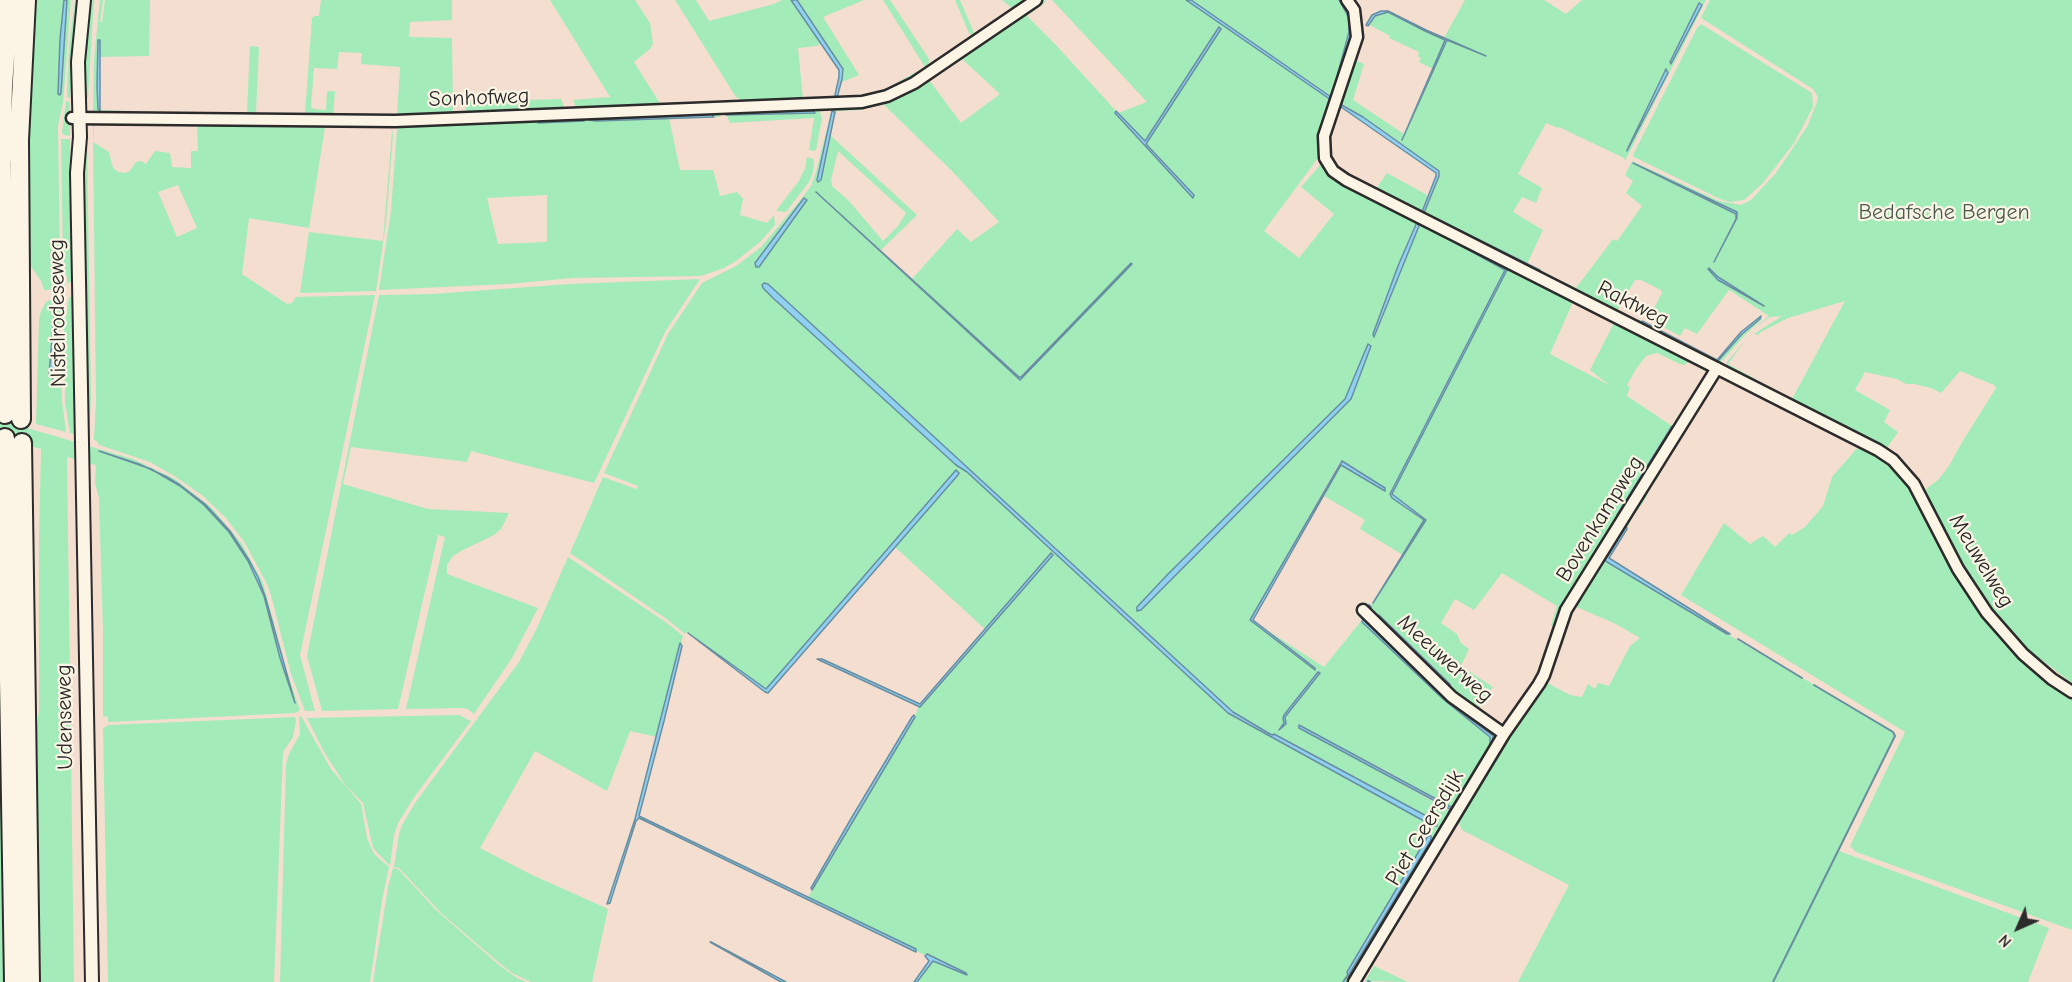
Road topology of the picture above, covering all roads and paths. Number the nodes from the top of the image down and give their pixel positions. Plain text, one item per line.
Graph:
1 (9, 0) edge
2 (26, 0) edge
3 (84, 0) edge
4 (1036, 0) edge
5 (1347, 0) edge
6 (76, 118) junction
7 (1717, 368) junction
8 (81, 452) joint
9 (1919, 491) joint
10 (1363, 610) dead end
11 (2072, 692) edge
12 (1531, 697) joint
13 (1504, 734) junction
14 (14, 982) edge
15 (30, 982) edge
16 (92, 982) edge
17 (1354, 982) edge

1 - 2 highway
3 - 6 street, Nistelrodeseweg
4 - 6 street, Sonhofweg
5 - 7 street, Raktweg
6 - 8 street, Nistelrodeseweg
7 - 9 street, Raktweg
7 - 12 street, Bovenkampweg
8 - 16 street, Udenseweg
9 - 11 street, Meuwelweg
10 - 13 street, Meeuwerweg
12 - 13 street, Piet Geersdijk
13 - 17 street, Piet Geersdijk
14 - 15 highway

